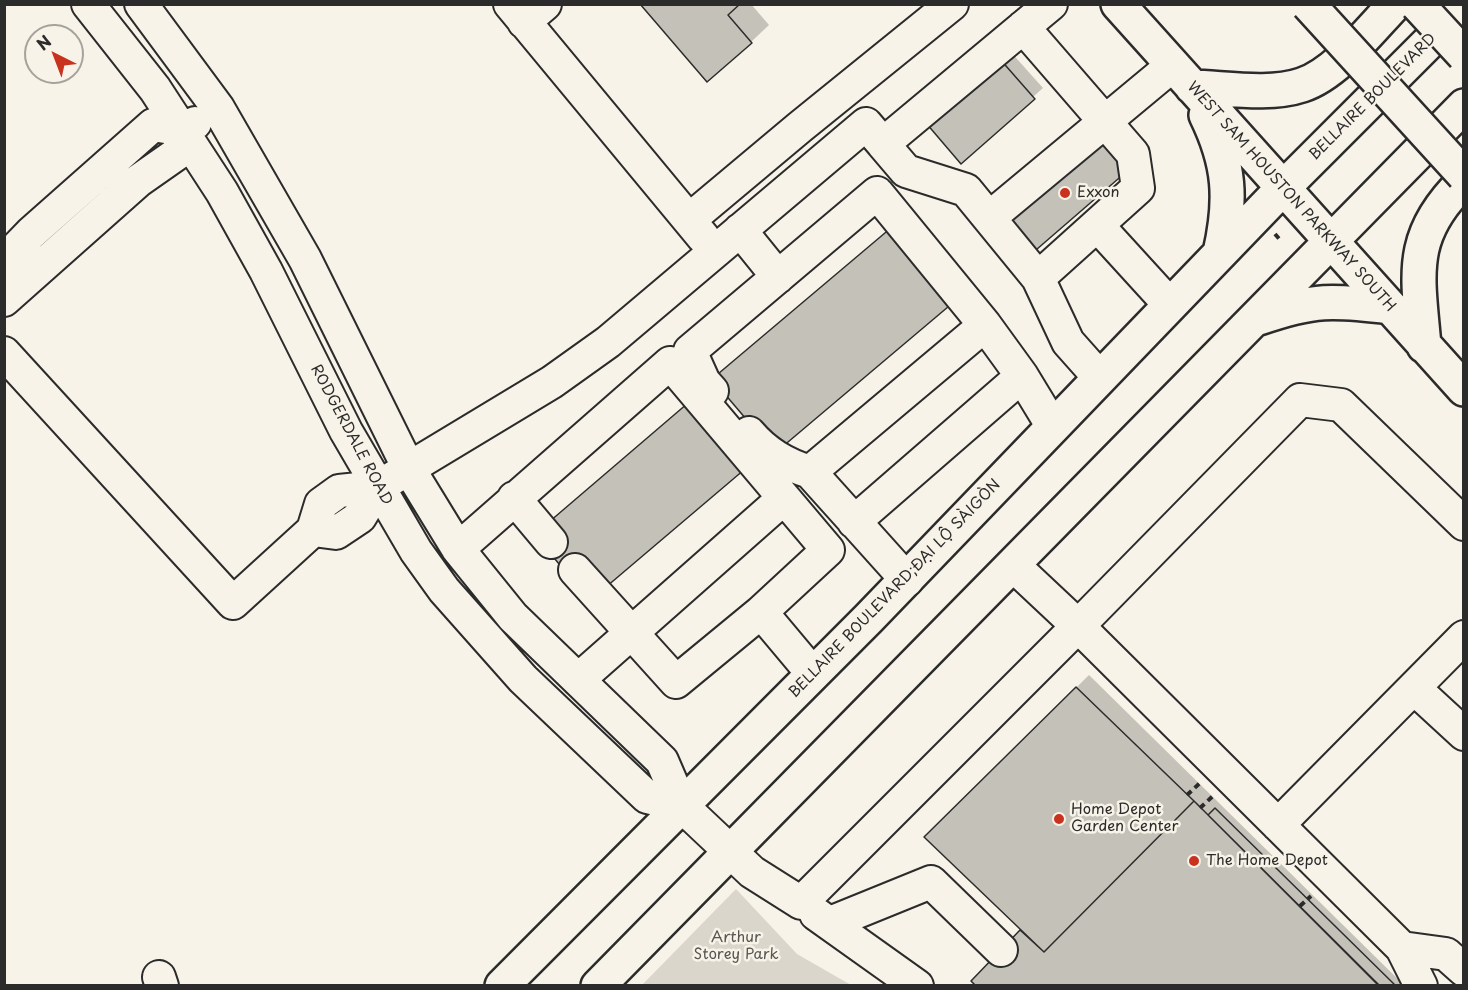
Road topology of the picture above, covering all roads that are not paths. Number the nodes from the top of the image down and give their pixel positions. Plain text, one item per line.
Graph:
1 (88, 4) edge
2 (141, 4) edge
3 (952, 4) edge
4 (1051, 4) edge
5 (1118, 4) edge
6 (1308, 4) edge
7 (1395, 4) edge
8 (1417, 4) edge
9 (1464, 7) edge
10 (527, 10) edge
11 (1023, 27) junction
12 (1464, 55) edge
13 (1183, 76) junction
14 (1464, 106) edge
15 (218, 108) junction
16 (1105, 122) junction
17 (184, 130) junction
18 (883, 144) junction
19 (1464, 175) edge
20 (1464, 181) edge
21 (1283, 188) junction
22 (989, 218) junction
23 (689, 220) junction
24 (1097, 225) junction
25 (740, 230) junction
26 (31, 233) junction
27 (1331, 241) junction
28 (715, 252) junction
29 (1220, 253) junction
30 (54, 256) junction
31 (4, 261) edge
32 (778, 277) junction
33 (1038, 278) junction
34 (4, 300) edge
35 (1170, 305) junction
36 (1390, 308) junction
37 (1254, 319) junction
38 (985, 325) junction
39 (1424, 346) junction
40 (4, 352) edge
41 (1022, 376) junction
42 (1100, 378) junction
43 (1464, 388) edge
44 (1053, 427) junction
45 (409, 469) junction
46 (810, 472) junction
47 (378, 488) junction
48 (514, 498) junction
49 (784, 498) junction
50 (854, 522) junction
51 (1464, 524) edge
52 (551, 542) dead end
53 (458, 549) junction
54 (1013, 565) junction
55 (575, 570) dead end
56 (907, 580) junction
57 (761, 612) junction
58 (1077, 626) junction
59 (630, 633) junction
60 (1464, 637) edge
61 (813, 674) junction
62 (578, 680) junction
63 (1414, 688) junction
64 (1460, 723) edge
65 (681, 805) junction
66 (1278, 825) junction
67 (729, 852) junction
68 (801, 903) junction
69 (830, 923) junction
70 (1402, 948) junction
71 (1001, 950) dead end
72 (1464, 970) edge
73 (502, 986) edge
74 (598, 986) edge
75 (917, 986) edge
76 (1421, 986) edge

1 - 17 street, RODGERDALE ROAD
2 - 15 street
3 - 23 street
4 - 11 street
5 - 13 main road, WEST SAM HOUSTON PARKWAY SOUTH
6 - 19 main road, bridge
7 - 13 main road
8 - 12 main road, bridge
9 - 21 main road, BELLAIRE BOULEVARD
10 - 23 street
11 - 16 street
11 - 18 street
13 - 16 street
13 - 21 main road, WEST SAM HOUSTON PARKWAY SOUTH
13 - 29 main road
14 - 27 main road
15 - 17 street
15 - 45 street
16 - 22 street
16 - 24 street
17 - 26 street
17 - 30 street
17 - 47 street, RODGERDALE ROAD
18 - 22 street
18 - 25 street
20 - 39 main road
21 - 27 main road, WEST SAM HOUSTON PARKWAY SOUTH
21 - 29 main road, BELLAIRE BOULEVARD;ĐẠI LỘ SÀIGÒN
22 - 33 street
23 - 28 street
24 - 33 street
24 - 35 street
25 - 28 street
25 - 32 street
26 - 30 street
26 - 31 street
27 - 36 main road, WEST SAM HOUSTON PARKWAY SOUTH
27 - 37 main road
28 - 45 street
29 - 35 main road, BELLAIRE BOULEVARD;ĐẠI LỘ SÀIGÒN
30 - 34 street
32 - 38 street
32 - 46 street
33 - 42 street
35 - 42 main road, BELLAIRE BOULEVARD;ĐẠI LỘ SÀIGÒN
36 - 37 main road
36 - 39 main road, WEST SAM HOUSTON PARKWAY SOUTH
37 - 54 main road
38 - 41 street
38 - 46 street
39 - 43 main road, WEST SAM HOUSTON PARKWAY SOUTH
40 - 47 street
41 - 44 street
41 - 50 street
42 - 44 main road, BELLAIRE BOULEVARD;ĐẠI LỘ SÀIGÒN
44 - 56 main road, BELLAIRE BOULEVARD;ĐẠI LỘ SÀIGÒN
45 - 47 street
45 - 53 street
46 - 50 street
47 - 65 street, RODGERDALE ROAD
48 - 49 street
48 - 52 street
48 - 53 street
49 - 57 street
49 - 59 street
50 - 56 street
51 - 58 street
53 - 62 street
54 - 58 street
54 - 67 main road
55 - 59 street
56 - 61 main road, BELLAIRE BOULEVARD;ĐẠI LỘ SÀIGÒN
57 - 59 street
57 - 61 street
58 - 66 street
58 - 68 street
59 - 62 street
60 - 63 street
61 - 65 main road, BELLAIRE BOULEVARD;ĐẠI LỘ SÀIGÒN
62 - 65 street
63 - 64 street
63 - 66 street
65 - 67 street
65 - 73 main road, BELLAIRE BOULEVARD;ĐẠI LỘ SÀIGÒN
66 - 70 street
67 - 68 street
67 - 74 main road
68 - 69 street
69 - 71 street
69 - 75 street
70 - 72 street
70 - 76 street

